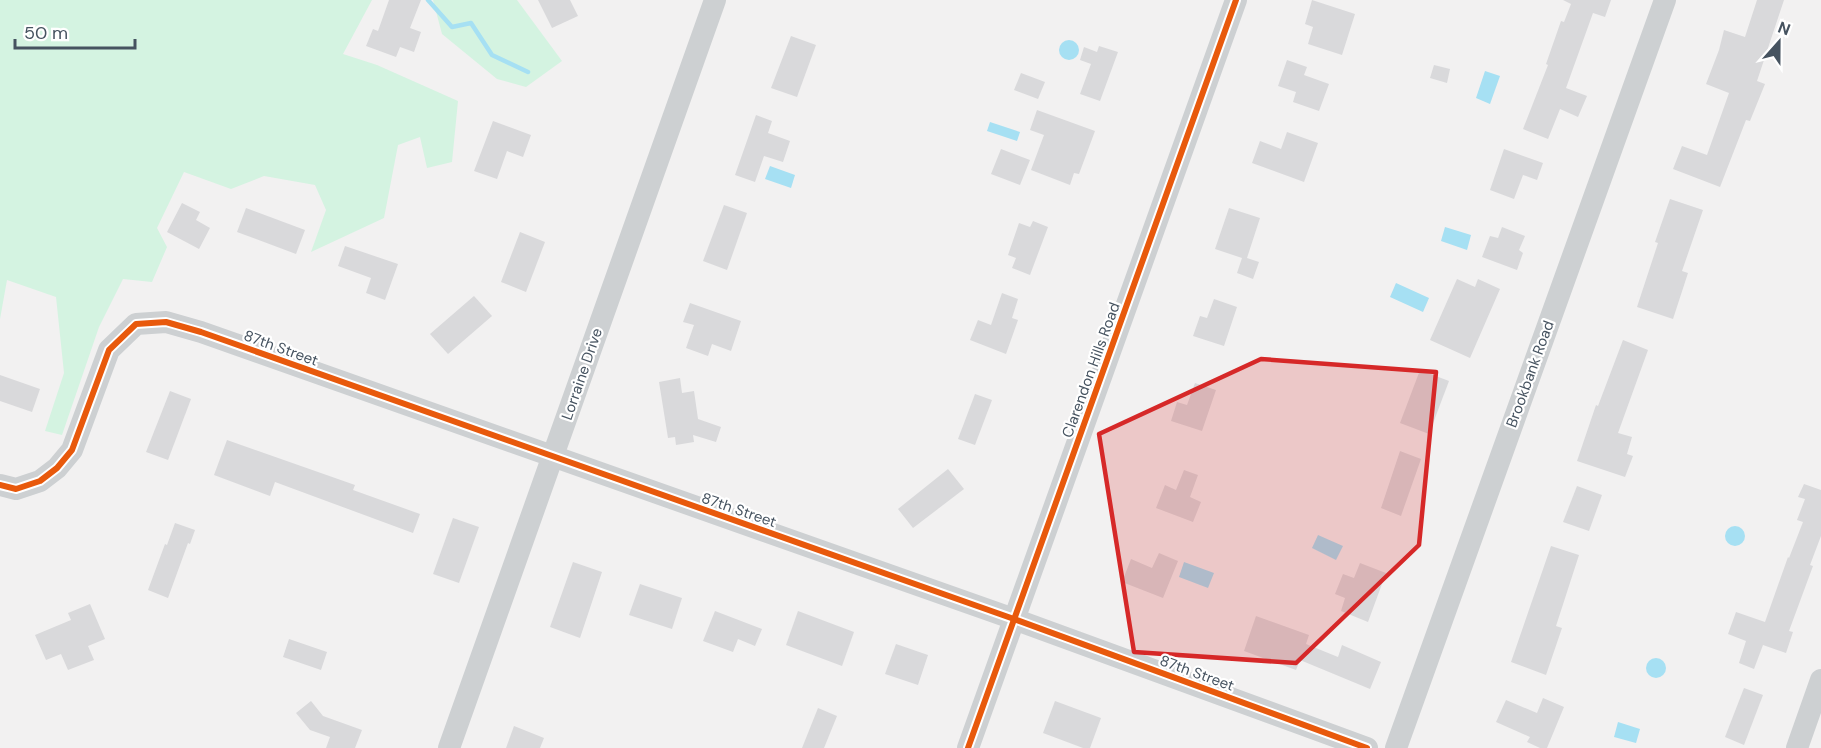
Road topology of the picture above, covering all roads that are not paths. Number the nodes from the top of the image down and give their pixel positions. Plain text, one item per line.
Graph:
1 (715, 0) edge
2 (1236, 0) edge
3 (1665, 0) edge
4 (553, 458) junction
5 (0, 485) edge
6 (1014, 619) junction
7 (1821, 680) edge
8 (449, 748) edge
9 (968, 748) edge
10 (1367, 748) edge
11 (1396, 748) edge
12 (1797, 748) edge

1 - 4 street, Lorraine Drive
2 - 6 street, Clarendon Hills Road
3 - 11 street, Brookbank Road
4 - 5 street, 87th Street
4 - 6 street, 87th Street
4 - 8 street, Lorraine Drive
6 - 9 street, Clarendon Hills Road
6 - 10 street, 87th Street
7 - 12 street

